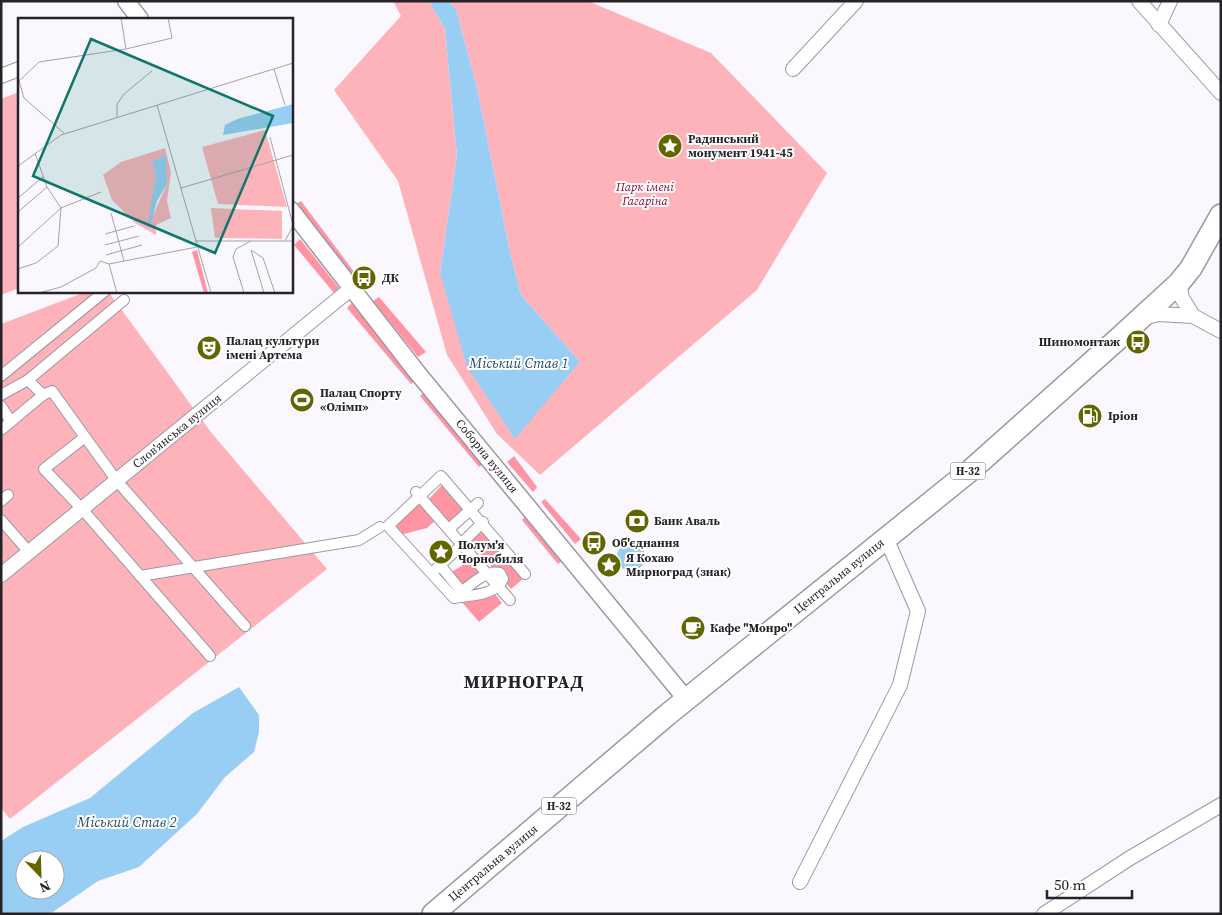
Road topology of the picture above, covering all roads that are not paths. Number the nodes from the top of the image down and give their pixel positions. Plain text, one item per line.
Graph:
1 (126, 1) edge
2 (856, 1) edge
3 (1139, 1) edge
4 (1170, 1) edge
5 (138, 18) edge
6 (1159, 24) junction
7 (18, 69) edge
8 (793, 69) dead end
9 (1, 76) edge
10 (1221, 93) edge
11 (292, 211) edge
12 (1221, 215) edge
13 (1178, 283) junction
14 (353, 287) junction
15 (104, 292) edge
16 (124, 300) dead end
17 (1193, 316) junction
18 (1140, 319) junction
19 (67, 322) junction
20 (1221, 331) edge
21 (80, 337) junction
22 (38, 346) junction
23 (51, 361) junction
24 (1, 376) edge
25 (28, 380) junction
26 (1, 395) edge
27 (43, 395) junction
28 (1, 406) edge
29 (11, 422) junction
30 (1, 430) edge
31 (85, 436) junction
32 (117, 481) junction
33 (416, 491) dead end
34 (478, 502) dead end
35 (82, 509) junction
36 (1, 520) edge
37 (483, 522) dead end
38 (380, 527) dead end
39 (449, 529) junction
40 (886, 538) junction
41 (462, 545) junction
42 (29, 552) junction
43 (476, 561) junction
44 (440, 565) junction
45 (193, 567) junction
46 (432, 574) junction
47 (487, 574) junction
48 (526, 574) dead end
49 (1, 575) edge
50 (140, 576) junction
51 (458, 595) junction
52 (510, 600) dead end
53 (245, 626) dead end
54 (210, 656) dead end
55 (686, 699) junction
56 (1221, 805) edge
57 (800, 882) dead end
58 (433, 914) edge
59 (1044, 914) edge

1 - 5 street
2 - 8 street
3 - 6 street
4 - 6 street
6 - 10 street
7 - 9 street
11 - 14 street, Соборна вулиця
12 - 13 main road, Центральна вулиця / Н-32
13 - 17 street
13 - 18 main road, Центральна вулиця / Н-32
14 - 32 street, Слов'янська вулиця
14 - 55 street, Соборна вулиця
15 - 19 street
16 - 21 street
17 - 18 street
17 - 20 street
18 - 40 main road, Центральна вулиця / Н-32
19 - 21 street
19 - 22 street
21 - 23 street
22 - 23 street
22 - 24 street
23 - 25 street
25 - 26 street
25 - 27 street
27 - 29 street
27 - 31 street
28 - 29 street
29 - 30 street
31 - 32 street
31 - 35 street
32 - 35 street, Слов'янська вулиця
32 - 45 street
33 - 39 street
34 - 39 street
35 - 42 street, Слов'янська вулиця
35 - 50 street
36 - 42 street
37 - 43 street
38 - 45 street
39 - 41 street
40 - 55 main road, Центральна вулиця / Н-32
40 - 57 street
41 - 43 street
41 - 44 street
42 - 49 street, Слов'янська вулиця
43 - 47 street
44 - 46 street
44 - 51 street
45 - 50 street
45 - 53 street
46 - 48 street
46 - 51 street
47 - 51 street
47 - 51 street
47 - 52 street
50 - 54 street
55 - 58 main road, Центральна вулиця / Н-32
56 - 59 street

